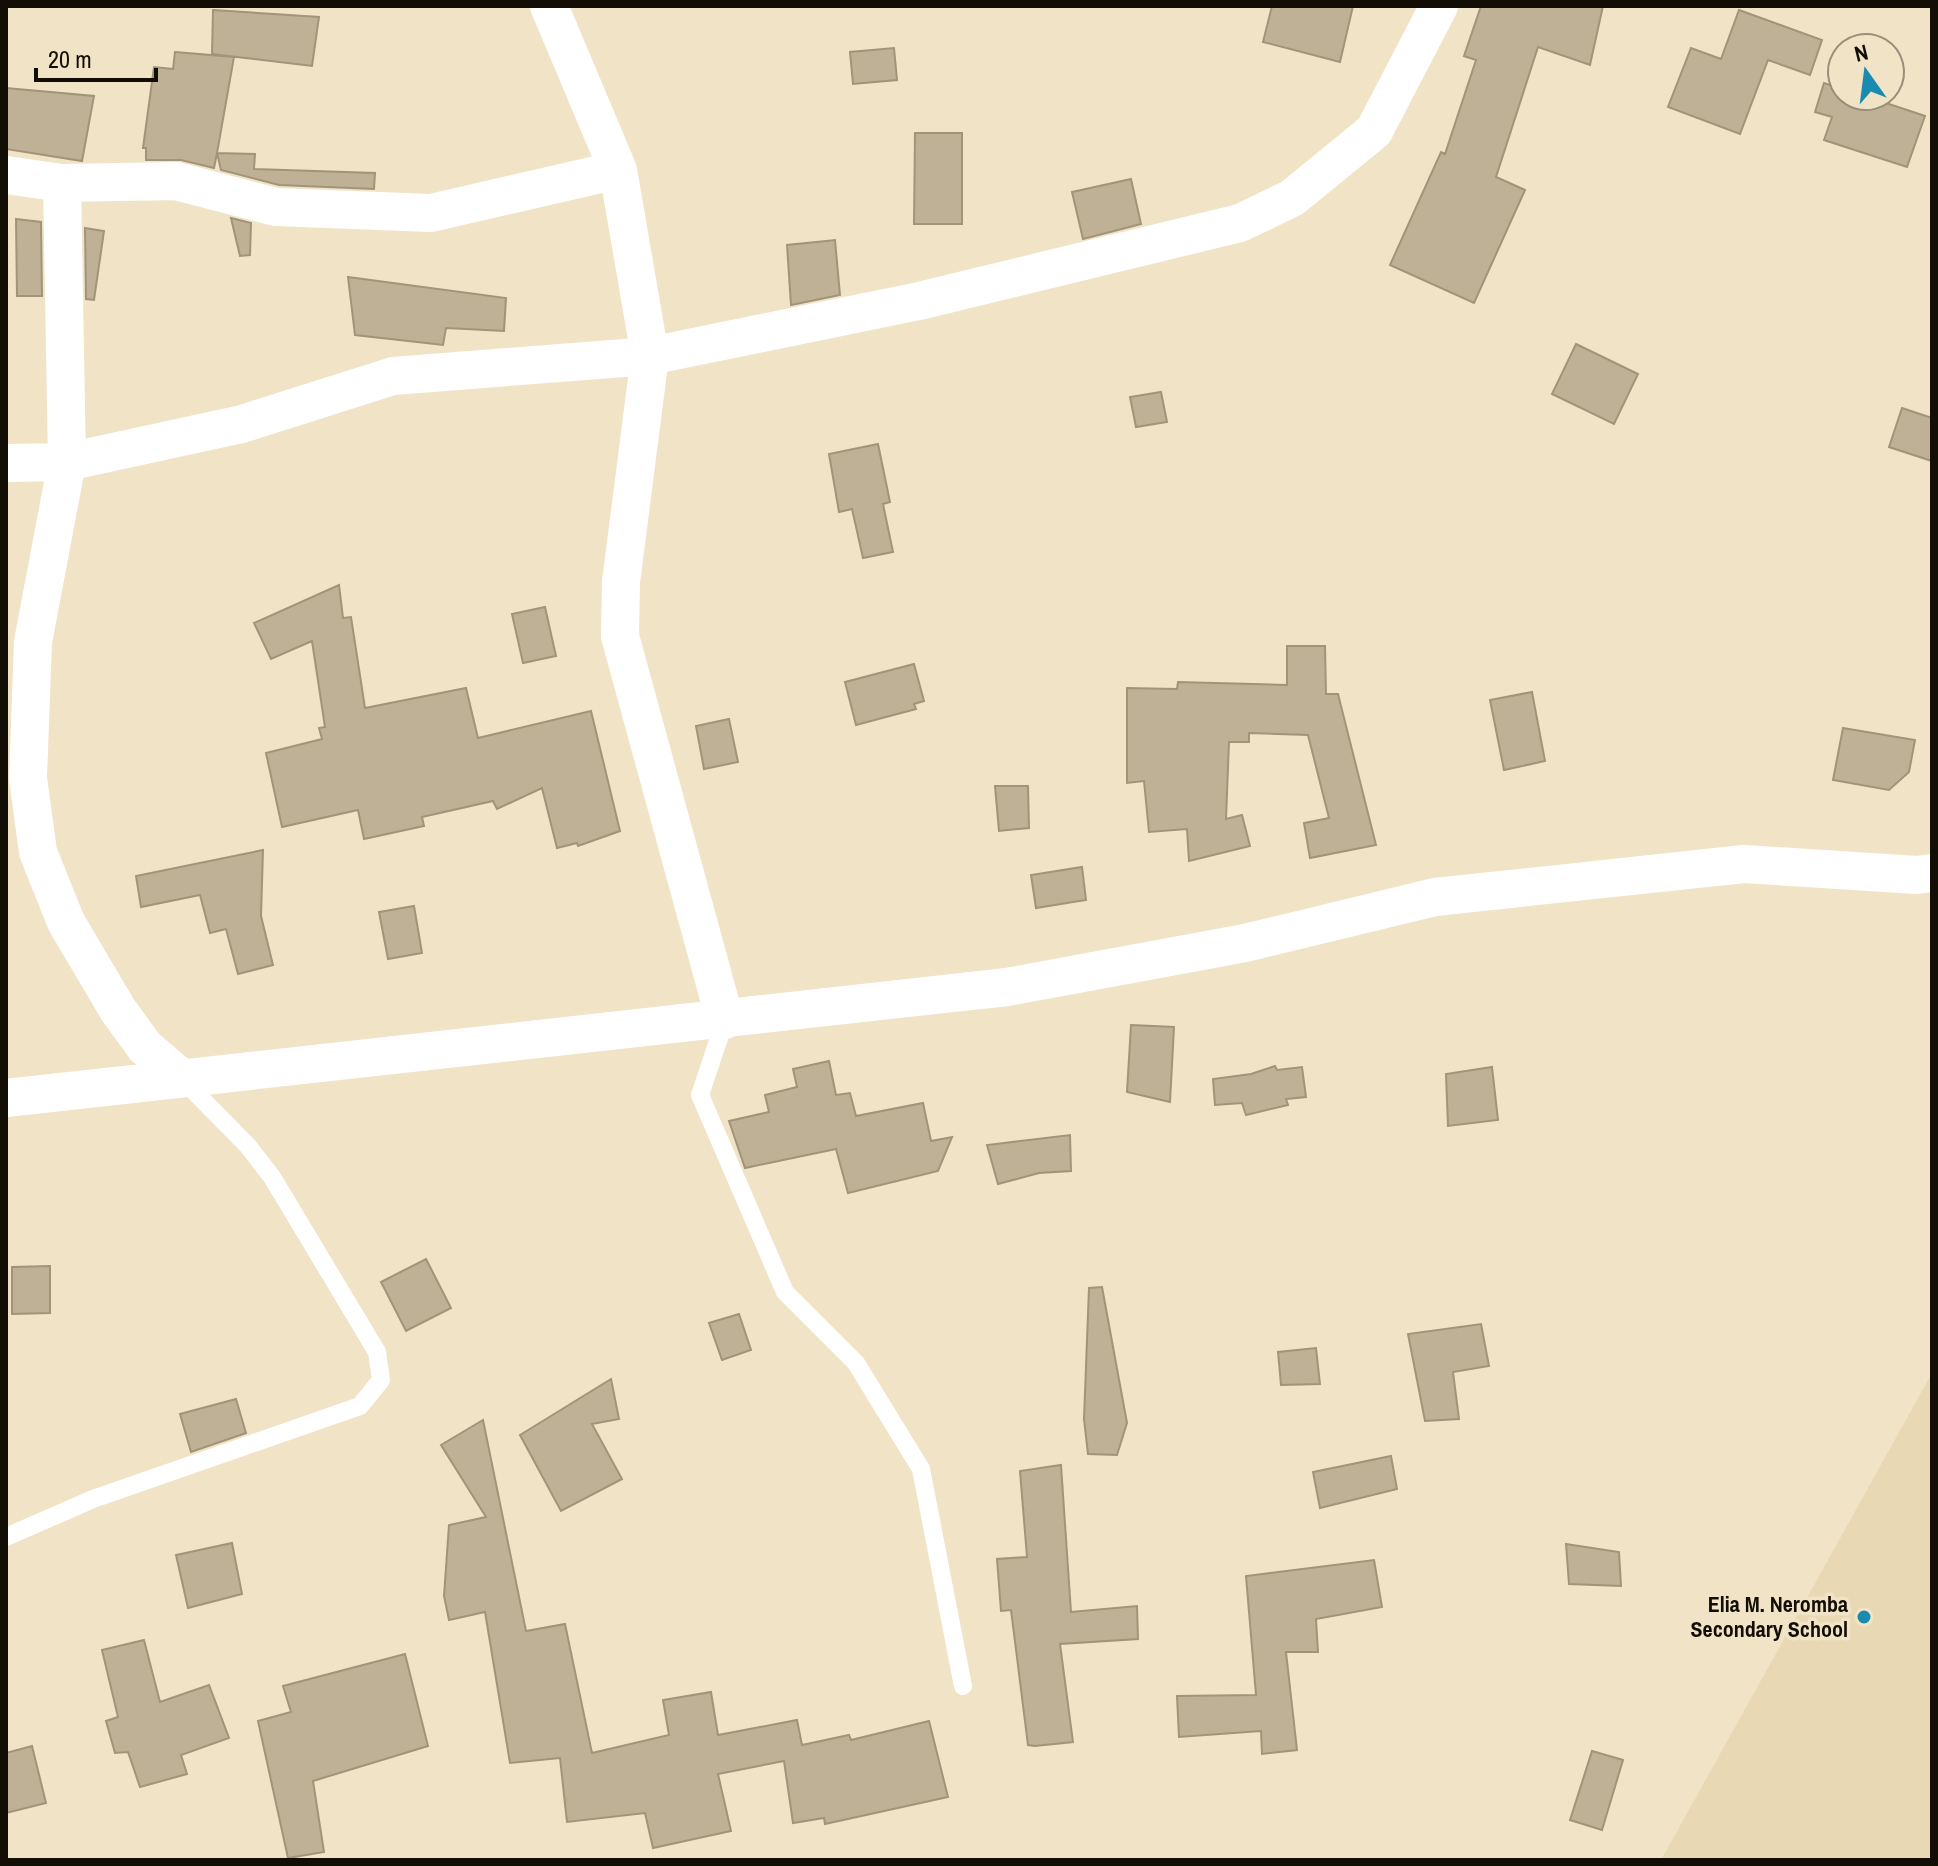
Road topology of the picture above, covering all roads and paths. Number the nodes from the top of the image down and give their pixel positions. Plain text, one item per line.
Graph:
1 (549, 6) edge
2 (1439, 6) edge
3 (618, 170) junction
4 (6, 175) edge
5 (62, 183) junction
6 (650, 356) junction
7 (67, 462) junction
8 (6, 463) edge
9 (1932, 873) edge
10 (725, 1020) junction
11 (180, 1077) junction
12 (6, 1098) edge
13 (6, 1537) edge
14 (963, 1686) dead end

1 - 3 street
2 - 6 street
3 - 5 street
3 - 6 street
4 - 5 street
5 - 7 street
6 - 7 street
6 - 10 street
7 - 8 street
7 - 11 street
9 - 10 street
10 - 11 street
10 - 14 lane
11 - 12 street
11 - 13 lane

